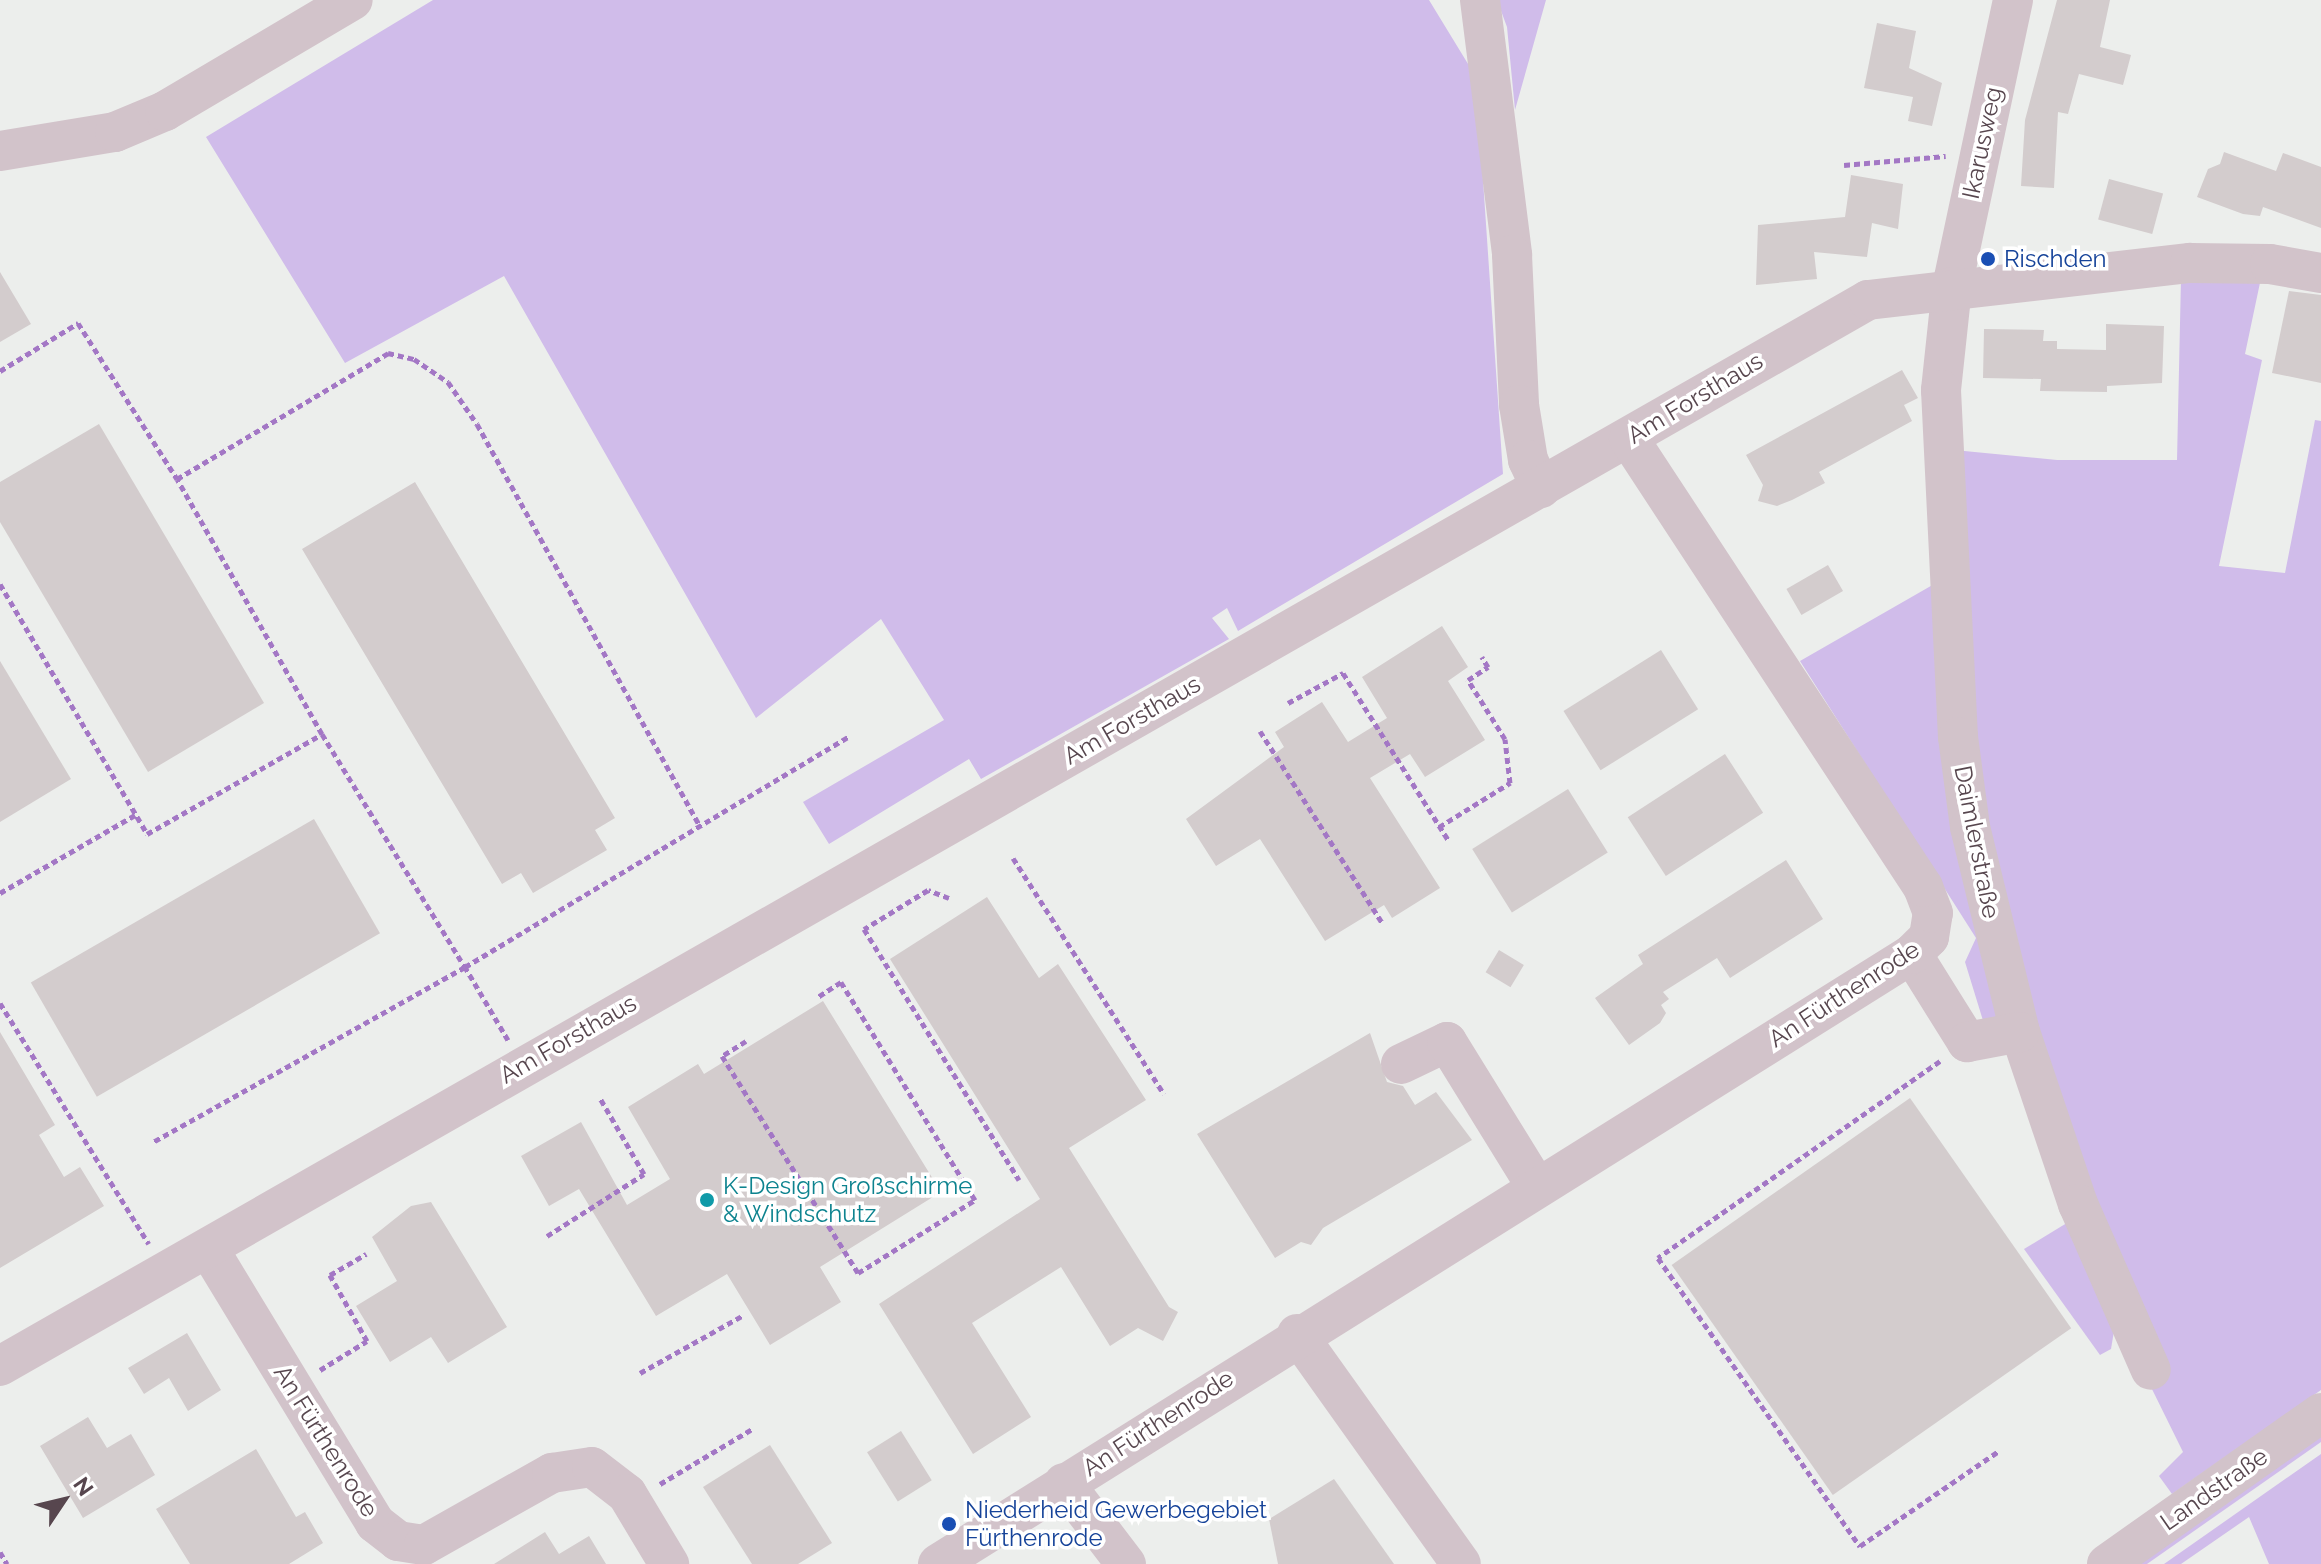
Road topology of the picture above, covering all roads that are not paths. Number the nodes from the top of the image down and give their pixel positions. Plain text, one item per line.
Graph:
1 (353, 0) edge
2 (1480, 0) edge
3 (2013, 0) edge
4 (0, 151) edge
5 (2321, 273) edge
6 (1952, 287) junction
7 (1629, 439) junction
8 (1541, 488) junction
9 (1912, 954) junction
10 (2020, 1032) junction
11 (1401, 1064) dead end
12 (1536, 1186) junction
13 (208, 1248) junction
14 (1297, 1334) junction
15 (0, 1366) edge
16 (2151, 1370) dead end
17 (2321, 1413) edge
18 (1064, 1483) junction
19 (669, 1564) edge
20 (938, 1564) edge
21 (1126, 1564) edge
22 (1461, 1564) edge
23 (2107, 1564) edge

1 - 4 street
2 - 8 street
3 - 6 street, Ikarusweg
5 - 6 street, Am Forsthaus
6 - 7 street, Am Forsthaus
6 - 10 street, Daimlerstraße
7 - 8 street, Am Forsthaus
7 - 9 street, An Fürthenrode
8 - 13 street, Am Forsthaus
9 - 10 street
9 - 12 street, An Fürthenrode
10 - 16 street, Daimlerstraße
11 - 12 street
12 - 14 street, An Fürthenrode
13 - 15 street, Am Forsthaus
13 - 19 street, An Fürthenrode
14 - 18 street, An Fürthenrode
14 - 22 street
17 - 23 street, Landstraße
18 - 20 street, An Fürthenrode
18 - 21 street

